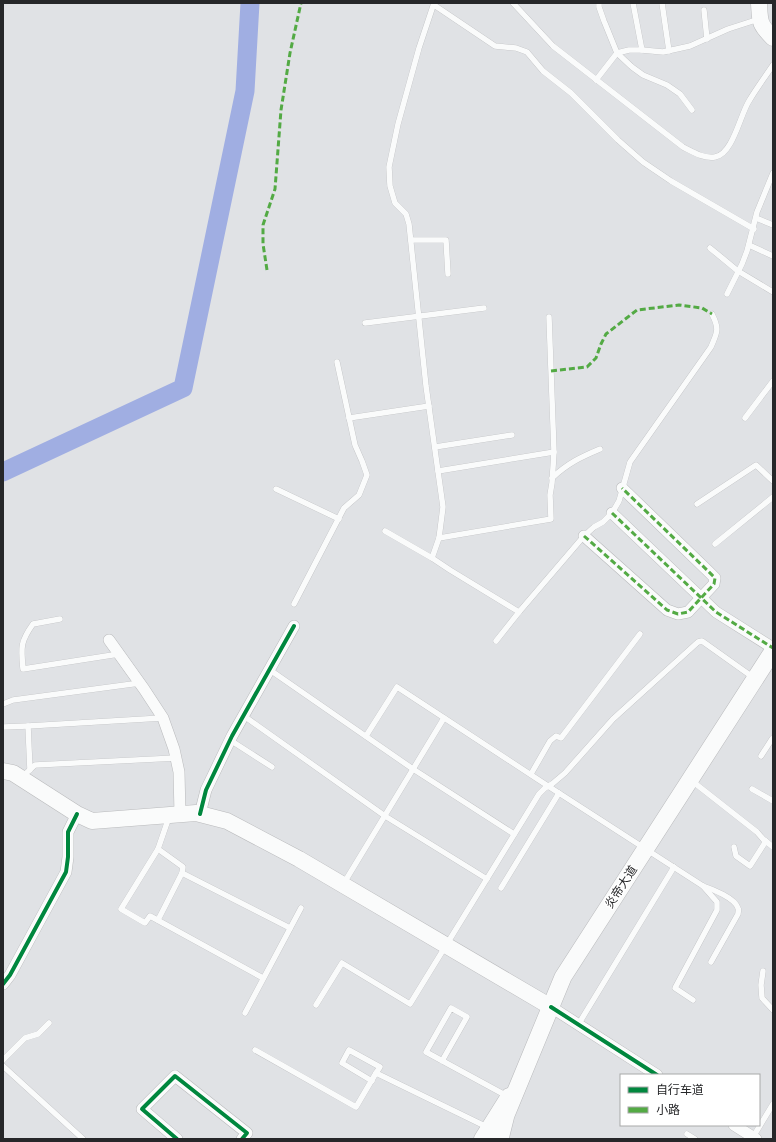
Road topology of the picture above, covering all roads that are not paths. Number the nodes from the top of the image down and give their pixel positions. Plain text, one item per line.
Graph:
1 (513, 3) edge
2 (633, 3) edge
3 (662, 3) edge
4 (434, 4) edge
5 (598, 4) edge
6 (704, 10) dead end
7 (759, 11) edge
8 (773, 38) edge
9 (707, 39) junction
10 (642, 50) junction
11 (669, 50) junction
12 (617, 53) junction
13 (773, 65) edge
14 (596, 80) junction
15 (692, 110) dead end
16 (773, 173) edge
17 (771, 182) edge
18 (756, 218) junction
19 (773, 225) edge
20 (754, 229) junction
21 (411, 240) junction
22 (749, 245) junction
23 (710, 248) dead end
24 (773, 256) edge
25 (738, 271) junction
26 (448, 274) dead end
27 (773, 292) edge
28 (726, 294) dead end
29 (484, 308) dead end
30 (712, 314) dead end
31 (419, 316) junction
32 (549, 316) dead end
33 (365, 323) dead end
34 (337, 362) dead end
35 (773, 381) edge
36 (429, 406) junction
37 (349, 418) junction
38 (745, 418) dead end
39 (512, 435) dead end
40 (435, 447) junction
41 (600, 449) dead end
42 (554, 452) junction
43 (438, 470) junction
44 (552, 478) junction
45 (773, 481) edge
46 (622, 488) junction
47 (276, 489) dead end
48 (773, 497) edge
49 (697, 504) dead end
50 (612, 513) junction
51 (339, 519) junction
52 (385, 531) dead end
53 (584, 536) junction
54 (440, 538) junction
55 (715, 544) dead end
56 (432, 558) junction
57 (701, 598) junction
58 (294, 604) dead end
59 (518, 612) junction
60 (60, 619) dead end
61 (294, 626) dead end
62 (640, 634) dead end
63 (109, 640) dead end
64 (496, 641) dead end
65 (773, 650) edge
66 (120, 654) junction
67 (270, 670) junction
68 (755, 679) junction
69 (140, 683) junction
70 (3, 704) edge
71 (244, 716) junction
72 (163, 718) junction
73 (444, 718) junction
74 (28, 726) junction
75 (3, 727) edge
76 (366, 736) junction
77 (230, 740) junction
78 (773, 740) edge
79 (761, 756) dead end
80 (176, 758) junction
81 (272, 767) dead end
82 (414, 769) junction
83 (3, 771) edge
84 (25, 774) junction
85 (531, 774) junction
86 (690, 780) junction
87 (548, 786) junction
88 (752, 789) dead end
89 (559, 793) junction
90 (773, 801) edge
91 (77, 814) junction
92 (200, 814) junction
93 (175, 815) junction
94 (385, 816) junction
95 (514, 834) junction
96 (766, 841) junction
97 (773, 847) edge
98 (734, 848) dead end
99 (646, 849) junction
100 (158, 850) junction
101 (674, 867) junction
102 (182, 873) junction
103 (486, 879) junction
104 (343, 885) junction
105 (703, 886) junction
106 (501, 888) dead end
107 (301, 908) dead end
108 (158, 920) junction
109 (290, 928) junction
110 (446, 946) junction
111 (712, 962) dead end
112 (763, 971) dead end
113 (263, 978) junction
114 (3, 984) edge
115 (694, 1000) dead end
116 (316, 1005) dead end
117 (551, 1007) junction
118 (773, 1010) edge
119 (245, 1013) dead end
120 (50, 1023) dead end
121 (578, 1025) junction
122 (255, 1050) dead end
123 (3, 1060) edge
124 (442, 1061) junction
125 (3, 1066) edge
126 (376, 1073) junction
127 (524, 1073) junction
128 (655, 1074) edge
129 (372, 1081) junction
130 (509, 1097) junction
131 (773, 1104) edge
132 (736, 1126) edge
133 (687, 1134) dead end
134 (490, 1135) edge
135 (754, 1138) edge
136 (83, 1139) edge
137 (176, 1139) edge
138 (242, 1139) edge
139 (695, 1139) edge

1 - 14 lane
2 - 10 lane
3 - 11 lane
4 - 20 lane
4 - 21 lane
5 - 12 lane
6 - 9 lane
7 - 8 main road
7 - 9 lane
9 - 11 lane
10 - 11 lane
10 - 12 lane
12 - 14 lane
12 - 15 lane
13 - 14 lane
16 - 17 lane
17 - 18 lane
18 - 19 lane
18 - 20 lane
20 - 22 lane
21 - 26 lane
21 - 31 lane
22 - 24 lane
22 - 25 lane
23 - 25 lane
25 - 27 lane
25 - 28 lane
29 - 31 lane
30 - 46 lane
31 - 33 lane
31 - 36 lane
32 - 42 lane
34 - 37 lane
35 - 38 lane
36 - 37 lane
36 - 40 lane
37 - 51 lane
39 - 40 lane
40 - 43 lane
41 - 44 lane
42 - 43 lane
42 - 44 lane
43 - 54 lane
44 - 54 lane
45 - 49 lane
46 - 50 lane
46 - 57 street
47 - 51 lane
48 - 55 lane
50 - 53 lane
50 - 57 street
51 - 58 lane
52 - 56 lane
53 - 57 street
53 - 59 lane
54 - 56 lane
56 - 59 lane
57 - 65 street
59 - 64 lane
60 - 66 lane
61 - 67 street
62 - 85 lane
63 - 66 street
65 - 68 main road, 炎帝大道
66 - 69 street
67 - 71 street
67 - 76 lane
68 - 86 main road, 炎帝大道
68 - 87 lane
69 - 70 lane
69 - 72 street
71 - 77 street
71 - 94 lane
72 - 74 lane
72 - 80 street
73 - 76 lane
73 - 82 lane
73 - 85 lane
74 - 75 lane
74 - 84 lane
76 - 82 lane
77 - 81 lane
77 - 92 street
78 - 79 lane
80 - 84 lane
80 - 93 street
82 - 94 lane
82 - 95 lane
83 - 84 main road
84 - 91 main road
85 - 87 lane
86 - 96 lane
86 - 99 main road, 炎帝大道
87 - 89 lane
87 - 95 lane
88 - 90 lane
89 - 99 lane
89 - 106 lane
91 - 93 main road
91 - 114 street
92 - 93 main road
92 - 104 main road
93 - 100 lane
94 - 103 lane
94 - 104 lane
95 - 103 lane
96 - 97 lane
96 - 98 lane
99 - 101 lane
99 - 117 main road, 炎帝大道
100 - 102 lane
100 - 108 lane
101 - 105 lane
101 - 121 lane
102 - 108 lane
102 - 109 lane
103 - 110 lane
104 - 110 main road
105 - 111 lane
105 - 115 lane
107 - 109 lane
108 - 113 lane
109 - 113 lane
110 - 116 lane
110 - 117 main road
112 - 118 lane
113 - 119 lane
117 - 121 street
117 - 127 main road, 炎帝大道
120 - 123 lane
121 - 128 street
122 - 129 lane
124 - 124 lane
124 - 130 lane
125 - 136 lane
126 - 129 lane
126 - 129 lane
126 - 134 lane
127 - 130 main road
127 - 134 main road, 炎帝大道
130 - 134 main road
131 - 135 lane
132 - 135 street
133 - 139 lane
137 - 138 street

